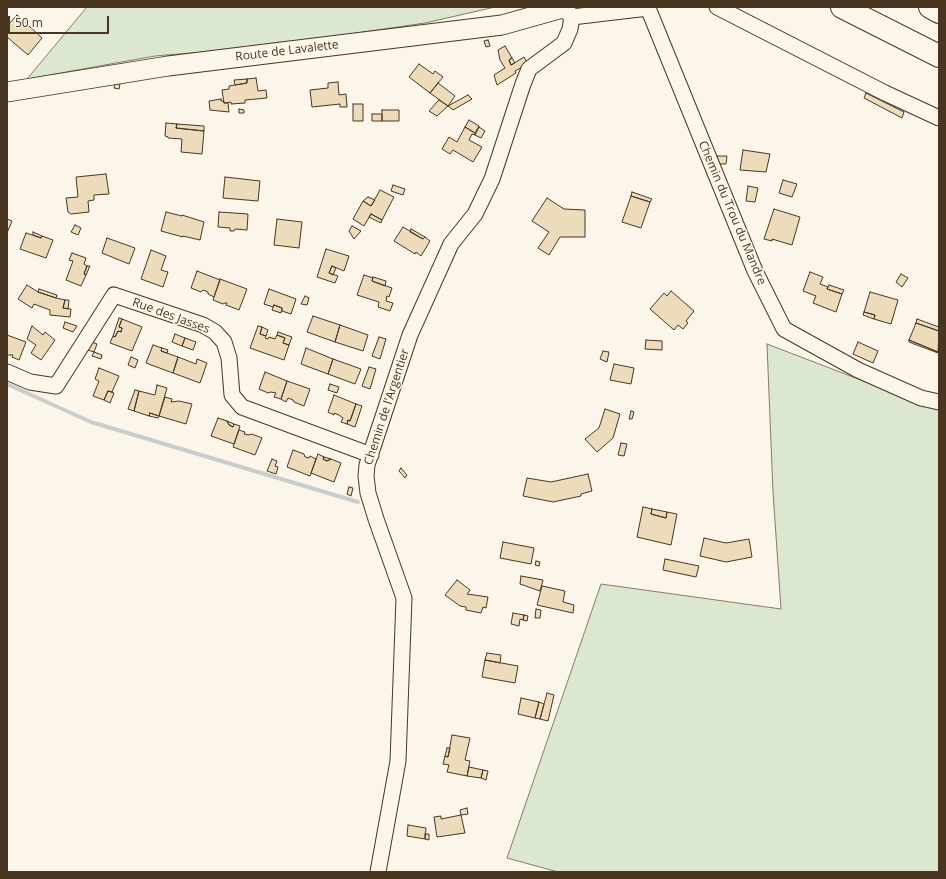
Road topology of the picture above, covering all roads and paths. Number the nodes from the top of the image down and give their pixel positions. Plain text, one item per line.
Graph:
1 (650, 7) edge
2 (717, 7) edge
3 (842, 7) edge
4 (930, 7) edge
5 (567, 11) edge
6 (939, 12) edge
7 (939, 56) edge
8 (7, 92) edge
9 (939, 118) edge
10 (7, 372) edge
11 (939, 402) edge
12 (371, 455) junction
13 (378, 872) edge

1 - 5 street, Chemin du Trou du Mandre
1 - 11 street, Chemin du Trou du Mandre
2 - 9 street
3 - 7 highway
4 - 6 highway
5 - 8 main road, Route de Lavalette
5 - 12 street, Chemin de l'Argentier
10 - 12 street, Rue des Jasses
12 - 13 street, Chemin de l'Argentier

